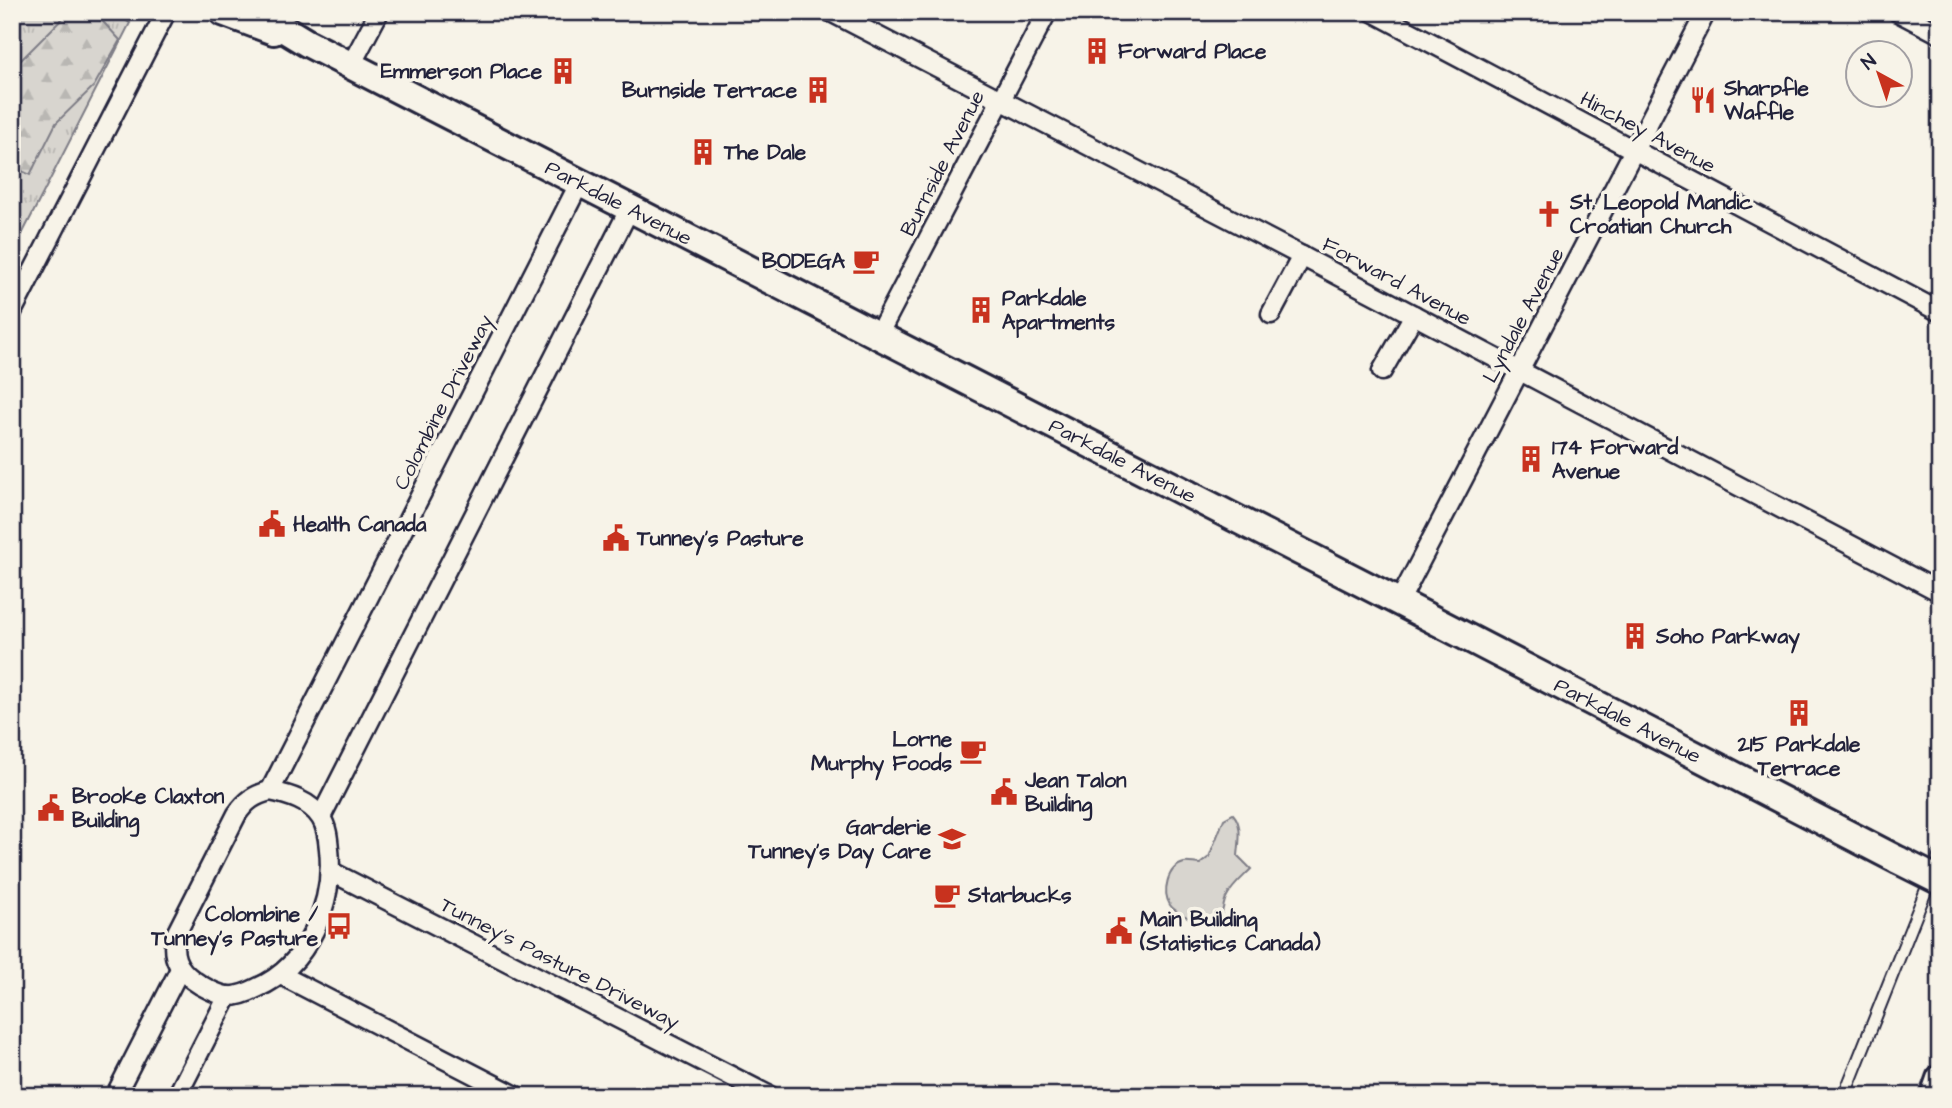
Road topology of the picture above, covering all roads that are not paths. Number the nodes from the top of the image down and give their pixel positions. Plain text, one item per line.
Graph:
1 (166, 12) edge
2 (223, 12) edge
3 (256, 12) edge
4 (379, 12) edge
5 (831, 12) edge
6 (1047, 12) edge
7 (1373, 12) edge
8 (1706, 12) edge
9 (1898, 12) edge
10 (1940, 34) edge
11 (307, 43) junction
12 (351, 65) junction
13 (1001, 99) junction
14 (1634, 150) junction
15 (580, 182) junction
16 (631, 208) junction
17 (1302, 256) junction
18 (12, 312) edge
19 (1940, 312) edge
20 (1271, 314) dead end
21 (1414, 315) junction
22 (878, 335) junction
23 (1382, 371) dead end
24 (1519, 371) junction
25 (1940, 592) edge
26 (1399, 602) junction
27 (270, 791) junction
28 (321, 817) junction
29 (330, 871) junction
30 (1940, 881) edge
31 (180, 969) junction
32 (281, 975) junction
33 (228, 996) junction
34 (1940, 1079) edge
35 (115, 1096) edge
36 (177, 1096) edge
37 (516, 1096) edge
38 (770, 1096) edge
39 (1934, 1096) edge

1 - 18 street
2 - 11 main road, Parkdale Avenue
3 - 11 main road, Parkdale Avenue
4 - 12 street
5 - 13 street, Forward Avenue
6 - 13 street, Burnside Avenue
7 - 14 street, Hinchey Avenue
8 - 14 street, Lyndale Avenue
9 - 10 street
11 - 12 main road, Parkdale Avenue
12 - 15 main road, Parkdale Avenue
13 - 17 street, Forward Avenue
13 - 22 street, Burnside Avenue
14 - 19 street, Hinchey Avenue
14 - 24 street, Lyndale Avenue
15 - 16 main road, Parkdale Avenue
15 - 27 street, Colombine Driveway
16 - 22 main road, Parkdale Avenue
16 - 28 street
17 - 20 street
17 - 21 street, Forward Avenue
21 - 23 street
21 - 24 street, Forward Avenue
22 - 26 main road, Parkdale Avenue
24 - 25 street, Forward Avenue
24 - 26 street, Lyndale Avenue
26 - 30 main road, Parkdale Avenue, bridge
27 - 28 street
27 - 31 street
28 - 29 street
29 - 32 street
29 - 38 street, Tunney's Pasture Driveway
31 - 33 street
31 - 35 street
32 - 33 street
32 - 37 street
33 - 36 street
34 - 39 main road

